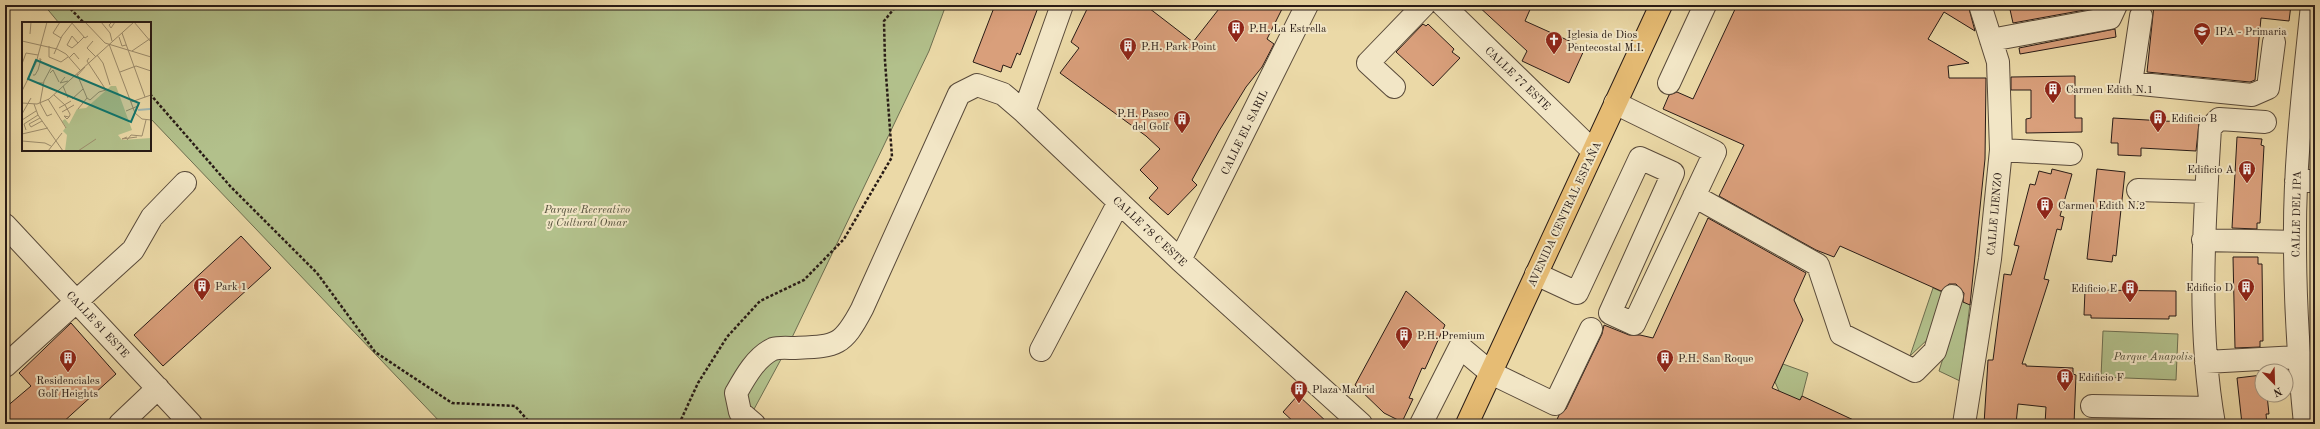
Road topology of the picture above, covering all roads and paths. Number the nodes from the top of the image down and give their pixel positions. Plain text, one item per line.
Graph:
1 (67, 5) edge
2 (897, 5) edge
3 (1062, 5) edge
4 (1307, 5) edge
5 (1424, 5) edge
6 (1443, 5) edge
7 (1661, 5) edge
8 (1705, 5) edge
9 (1980, 5) edge
10 (2116, 5) edge
11 (2312, 5) edge
12 (2141, 16) dead end
13 (83, 22) edge
14 (1991, 40) junction
15 (2274, 42) dead end
16 (2270, 69) junction
17 (2308, 76) edge
18 (1669, 83) dead end
19 (1394, 87) dead end
20 (151, 95) edge
21 (1615, 103) junction
22 (1024, 112) junction
23 (2265, 122) dead end
24 (2001, 150) junction
25 (1593, 151) junction
26 (2072, 154) dead end
27 (2306, 181) edge
28 (185, 183) dead end
29 (2138, 190) dead end
30 (2206, 192) junction
31 (1694, 196) junction
32 (1119, 202) junction
33 (5, 225) edge
34 (2204, 240) junction
35 (2294, 242) junction
36 (1180, 260) junction
37 (1536, 274) junction
38 (1952, 296) dead end
39 (76, 301) junction
40 (1591, 329) dead end
41 (1041, 350) dead end
42 (2299, 357) junction
43 (2206, 362) junction
44 (5, 366) edge
45 (1491, 373) junction
46 (158, 388) junction
47 (2092, 406) dead end
48 (2212, 416) edge
49 (747, 418) edge
50 (120, 424) edge
51 (191, 424) edge
52 (531, 424) edge
53 (680, 424) edge
54 (1361, 424) edge
55 (1421, 424) edge
56 (1467, 424) edge
57 (1964, 424) edge
58 (2305, 424) edge

1 - 13 path
2 - 53 path
3 - 22 street
4 - 36 street, CALLE EL SARIL
5 - 19 street
6 - 25 street, CALLE 77 ESTE
7 - 21 main road, AVENIDA CENTRAL ESPAÑA
8 - 18 street
9 - 14 street, CALLE LIENZO
10 - 14 street
11 - 17 street, CALLE DEL IPA
12 - 16 street
14 - 24 street, CALLE LIENZO
15 - 16 street
16 - 17 street
17 - 27 street, CALLE DEL IPA
20 - 52 path
21 - 25 main road, AVENIDA CENTRAL ESPAÑA
21 - 31 street
22 - 32 street, CALLE 78 C ESTE
22 - 49 street, CALLE 78 C ESTE
23 - 30 street
24 - 26 street
24 - 57 street, CALLE LIENZO
25 - 37 main road, AVENIDA CENTRAL ESPAÑA
27 - 35 street, CALLE DEL IPA
28 - 39 street
29 - 30 street
30 - 34 street
31 - 37 street
31 - 38 street
32 - 36 street, CALLE 78 C ESTE
32 - 41 street
33 - 39 street, CALLE 81 ESTE
34 - 35 street
34 - 43 street
35 - 42 street, CALLE DEL IPA
36 - 54 street, CALLE 78 C ESTE
37 - 45 main road, AVENIDA CENTRAL ESPAÑA
39 - 44 street
39 - 46 street, CALLE 81 ESTE
40 - 45 street
42 - 43 street
42 - 58 street, CALLE DEL IPA
43 - 48 street
45 - 55 street
45 - 56 main road, AVENIDA CENTRAL ESPAÑA
46 - 50 street
46 - 51 street, CALLE 81 ESTE
47 - 48 street

